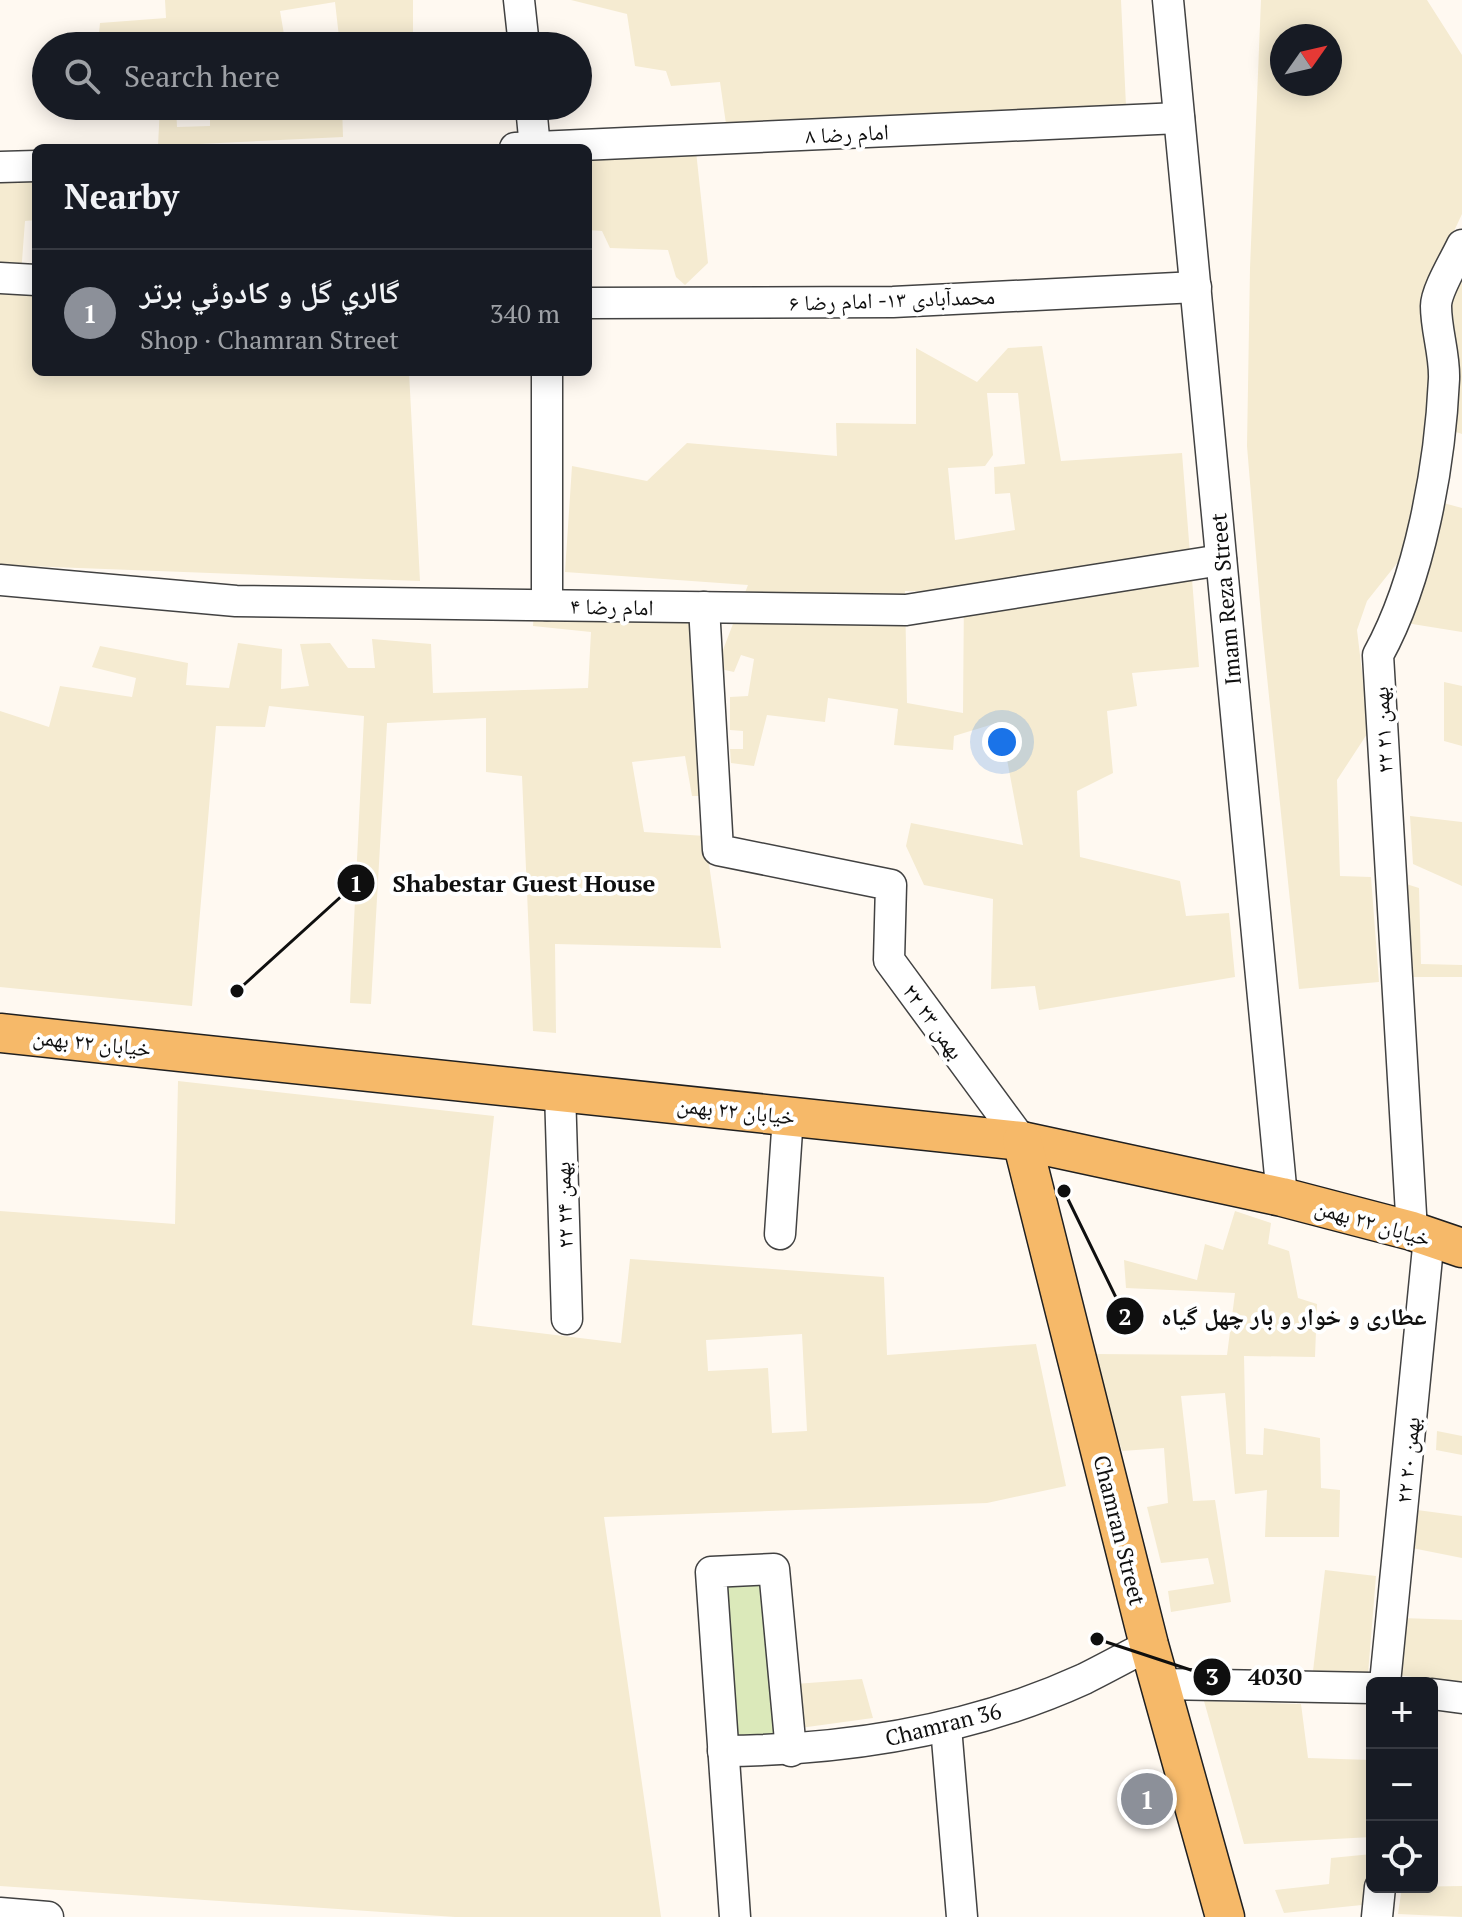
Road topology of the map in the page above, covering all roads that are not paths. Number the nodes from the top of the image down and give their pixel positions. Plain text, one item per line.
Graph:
1 (519, 0) edge
2 (1168, 0) edge
3 (522, 32) edge
4 (1179, 118) junction
5 (532, 120) edge
6 (535, 144) edge
7 (592, 145) edge
8 (32, 166) edge
9 (0, 167) edge
10 (1462, 245) edge
11 (0, 278) edge
12 (32, 280) edge
13 (1196, 287) junction
14 (592, 303) edge
15 (547, 376) edge
16 (1221, 560) junction
17 (0, 580) edge
18 (547, 605) junction
19 (704, 607) junction
20 (0, 1033) edge
21 (560, 1091) junction
22 (788, 1116) junction
23 (1022, 1141) junction
24 (1282, 1197) junction
25 (780, 1234) dead end
26 (1434, 1239) edge
27 (567, 1319) dead end
28 (1149, 1645) junction
29 (1386, 1677) edge
30 (1160, 1684) junction
31 (1366, 1688) edge
32 (1438, 1695) edge
33 (1462, 1698) edge
34 (946, 1727) junction
35 (723, 1751) junction
36 (791, 1751) junction
37 (1379, 1893) edge
38 (0, 1913) edge
39 (38, 1917) edge
40 (735, 1917) edge
41 (962, 1917) edge
42 (1225, 1917) edge
43 (1377, 1917) edge

1 - 3 street
2 - 4 street, Imam Reza Street
4 - 7 street, امام رضا ۸
4 - 13 street, Imam Reza Street
5 - 6 street
8 - 9 street
10 - 26 street, ۲۲ بهمن ۲۱
11 - 12 street
13 - 14 street, محمدآبادی ۱۳- امام رضا ۶
13 - 16 street, Imam Reza Street
15 - 18 street
16 - 19 street, امام رضا ۴
16 - 24 street, Imam Reza Street
17 - 18 street, امام رضا ۴
18 - 19 street, امام رضا ۴
19 - 23 street, ۲۲ بهمن ۲۳
20 - 21 main road, خیابان ۲۲ بهمن
21 - 22 main road, خیابان ۲۲ بهمن
21 - 27 street, ۲۲ بهمن ۲۴
22 - 23 main road, خیابان ۲۲ بهمن
22 - 25 street
23 - 24 main road, خیابان ۲۲ بهمن
23 - 28 main road, Chamran Street
24 - 26 main road, خیابان ۲۲ بهمن
26 - 29 street, ۲۲ بهمن ۲۰
28 - 30 main road, Chamran Street
28 - 34 street, Chamran 36
30 - 31 street
30 - 42 main road, Chamran Street
32 - 33 street
34 - 36 street, Chamran 36
34 - 41 street
35 - 36 street, Chamran 36
35 - 36 street
35 - 40 street
37 - 43 street
38 - 39 street

